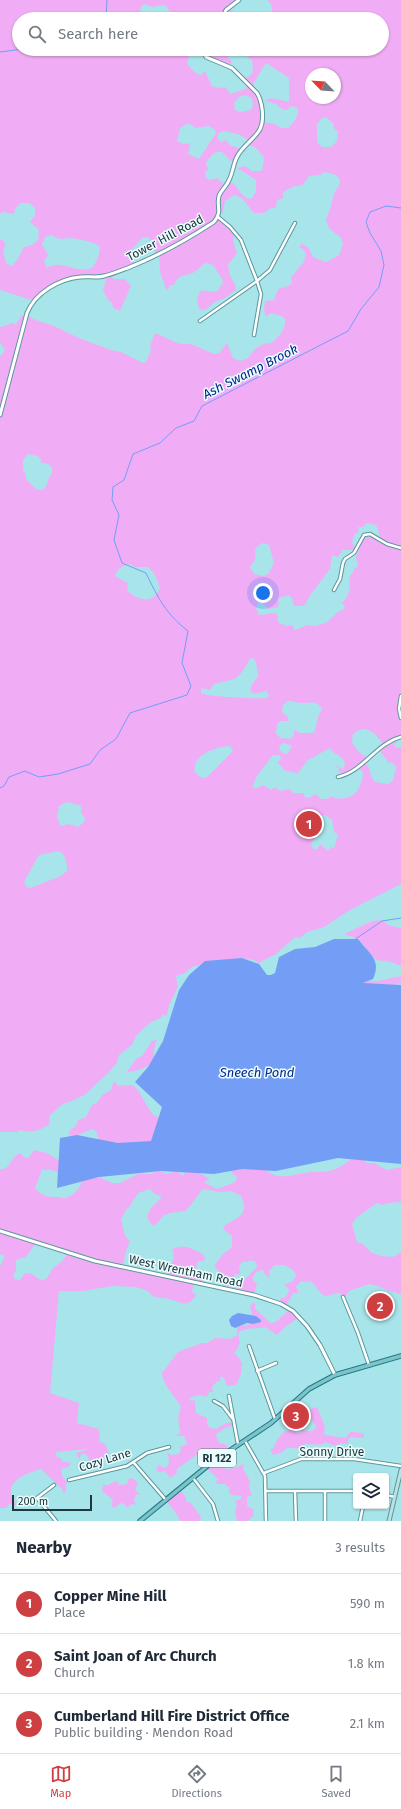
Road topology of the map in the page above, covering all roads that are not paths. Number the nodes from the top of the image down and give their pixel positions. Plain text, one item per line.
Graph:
1 (238, 0) edge
2 (225, 12) edge
3 (206, 56) edge
4 (218, 216) junction
5 (295, 223) dead end
6 (257, 281) junction
7 (200, 321) dead end
8 (254, 335) dead end
9 (0, 415) edge
10 (401, 548) edge
11 (334, 590) dead end
12 (401, 696) edge
13 (401, 718) edge
14 (401, 737) edge
15 (338, 777) dead end
16 (0, 1231) edge
17 (343, 1297) dead end
18 (249, 1346) dead end
19 (401, 1356) edge
20 (276, 1363) dead end
21 (369, 1365) junction
22 (258, 1371) junction
23 (335, 1375) junction
24 (230, 1396) dead end
25 (214, 1401) dead end
26 (275, 1419) junction
27 (233, 1420) junction
28 (245, 1440) junction
29 (238, 1444) junction
30 (169, 1447) dead end
31 (134, 1462) junction
32 (401, 1466) edge
33 (401, 1470) edge
34 (264, 1472) junction
35 (193, 1478) junction
36 (69, 1480) dead end
37 (54, 1485) dead end
38 (266, 1491) junction
39 (295, 1491) junction
40 (325, 1491) junction
41 (353, 1491) edge
42 (389, 1496) edge
43 (395, 1497) junction
44 (166, 1500) junction
45 (362, 1509) edge
46 (56, 1521) edge
47 (140, 1521) edge
48 (218, 1521) edge
49 (266, 1521) edge
50 (296, 1521) edge
51 (325, 1521) edge
52 (360, 1521) edge
53 (389, 1521) edge

1 - 2 street
3 - 4 street, Tower Hill Road
4 - 6 street
4 - 9 street, Tower Hill Road
5 - 6 street
6 - 7 street
6 - 8 street
10 - 11 street
12 - 13 street
14 - 15 street
16 - 23 street, West Wrentham Road
17 - 21 street
18 - 22 street
19 - 21 main road, RI 122
20 - 22 street
21 - 23 main road, RI 122
22 - 26 street
23 - 26 main road, RI 122
24 - 27 street
25 - 27 street
26 - 28 main road, RI 122
27 - 29 street
28 - 29 main road, RI 122
28 - 34 street
29 - 35 main road, RI 122
30 - 31 street, Cozy Lane
31 - 36 street, Cozy Lane
31 - 44 street
32 - 34 street, Sonny Drive
33 - 43 main road
34 - 38 street
35 - 44 main road, RI 122
35 - 48 street
37 - 46 street
38 - 39 street
38 - 49 street
39 - 40 street
39 - 50 street
40 - 41 street
40 - 51 street
42 - 43 street
43 - 53 main road
44 - 47 main road, RI 122
45 - 52 street

